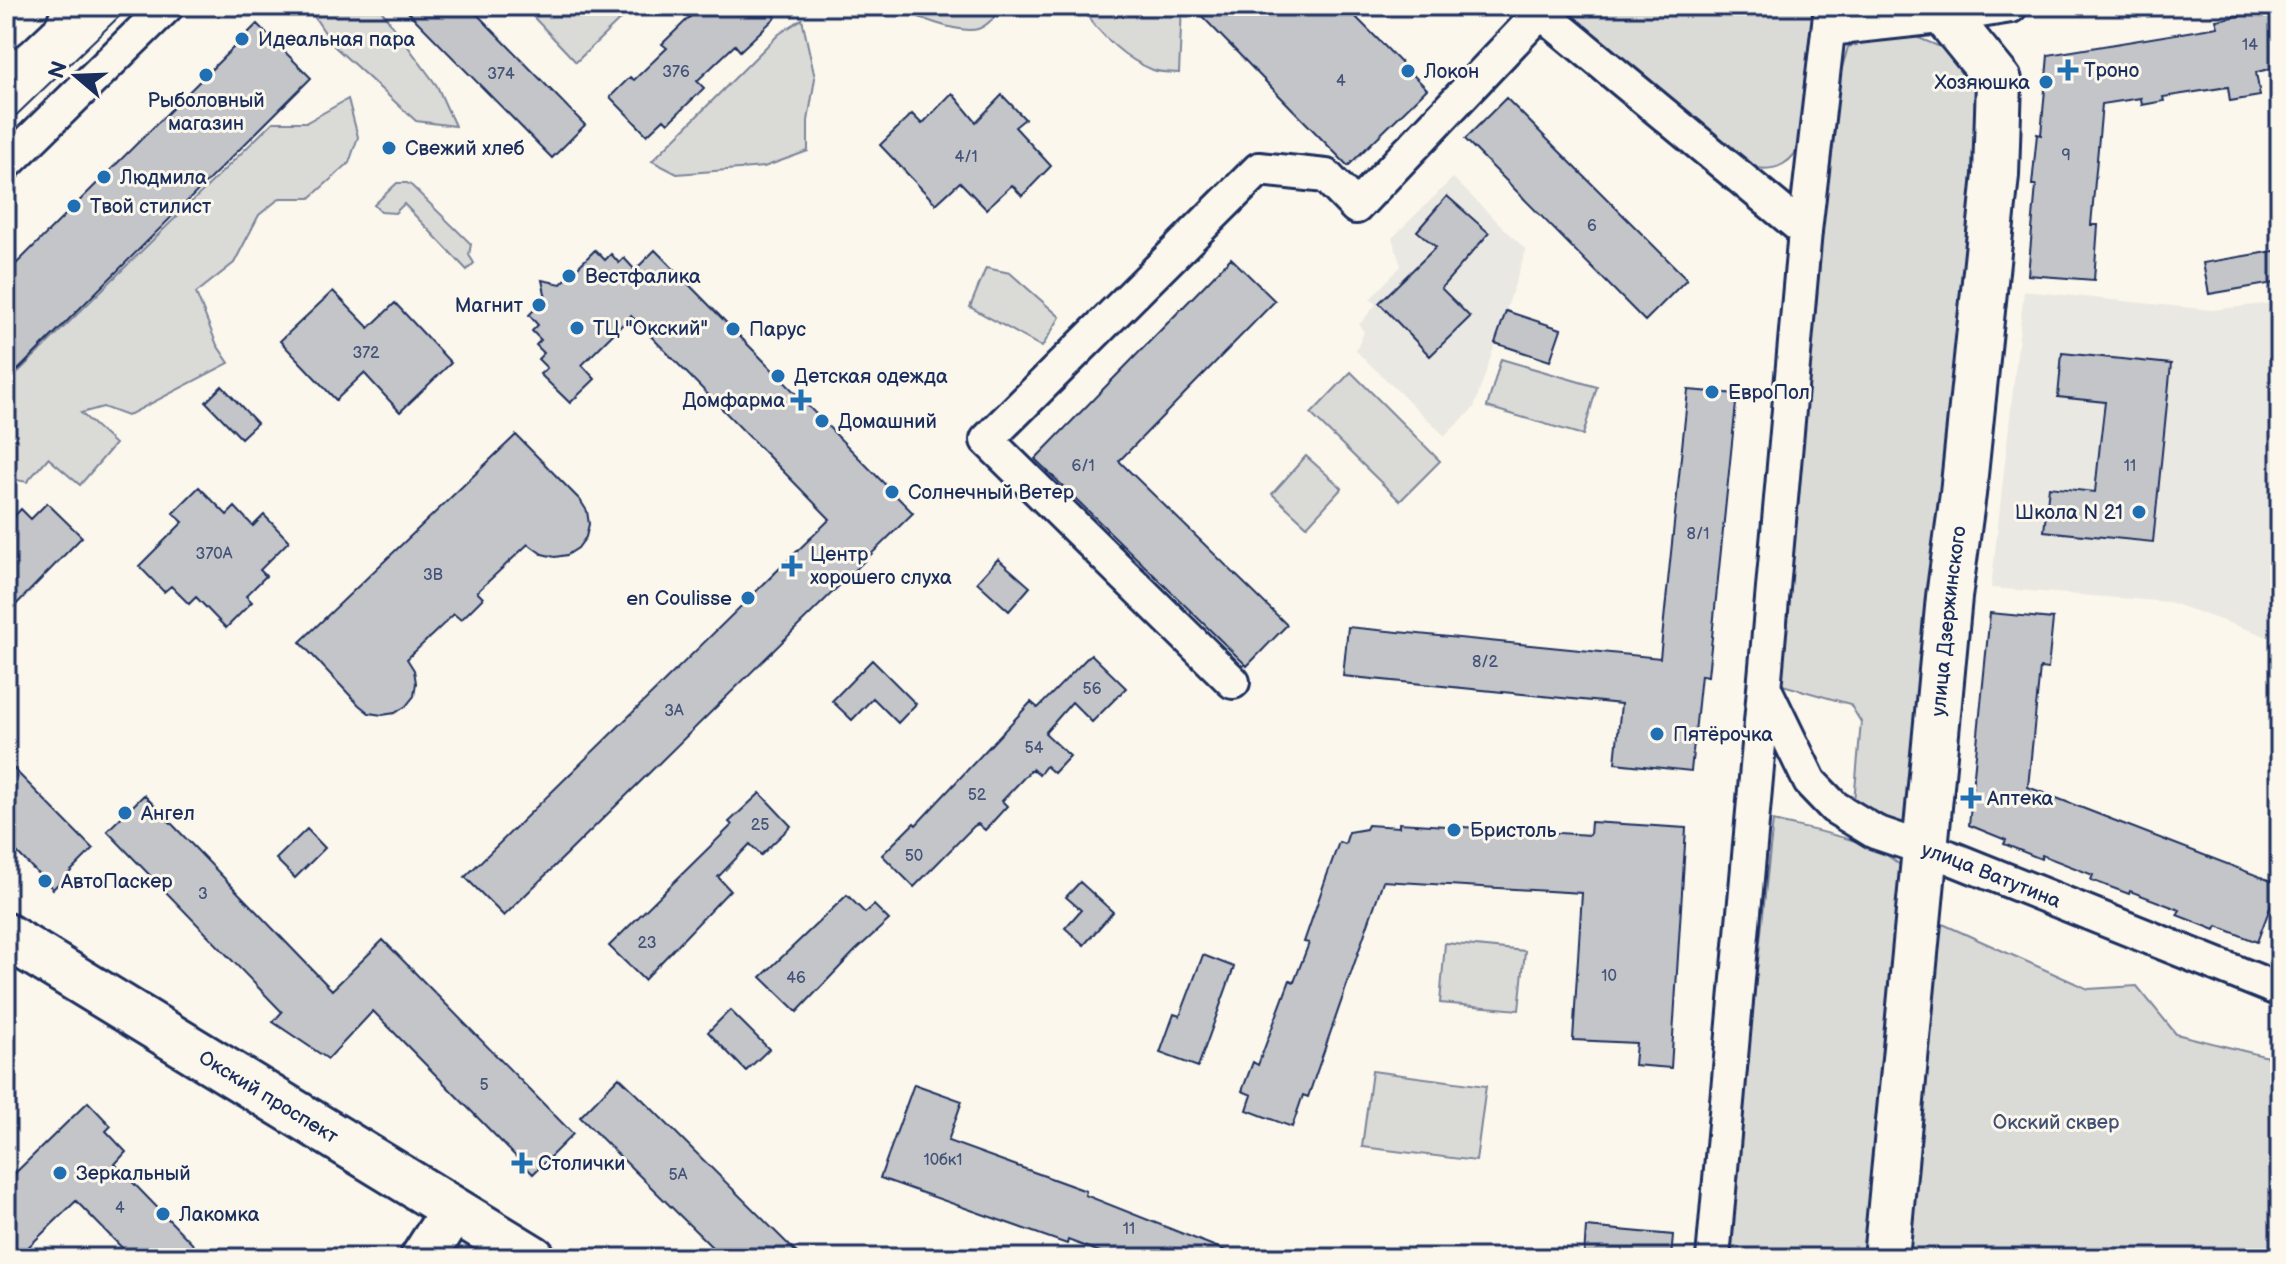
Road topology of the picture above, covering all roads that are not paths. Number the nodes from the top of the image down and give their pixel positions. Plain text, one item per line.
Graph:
1 (26, 6) edge
2 (167, 6) edge
3 (2011, 6) edge
4 (1537, 9) edge
5 (1944, 11) edge
6 (1830, 17) edge
7 (6, 25) edge
8 (6, 164) edge
9 (1805, 231) junction
10 (1233, 682) dead end
11 (1765, 688) junction
12 (1925, 849) junction
13 (6, 936) edge
14 (2280, 990) edge
15 (453, 1211) junction
16 (423, 1258) edge
17 (533, 1258) edge
18 (1713, 1258) edge
19 (1886, 1258) edge

1 - 7 street
2 - 8 street
3 - 5 street
4 - 9 street
4 - 10 street
5 - 6 street
5 - 12 street, улица Дзержинского
6 - 9 street
9 - 11 street
11 - 12 street, улица Ватутина
11 - 18 street
12 - 14 street, улица Ватутина
12 - 19 street, улица Дзержинского
13 - 15 street, Окский проспект
15 - 16 street
15 - 17 street, Окский проспект

